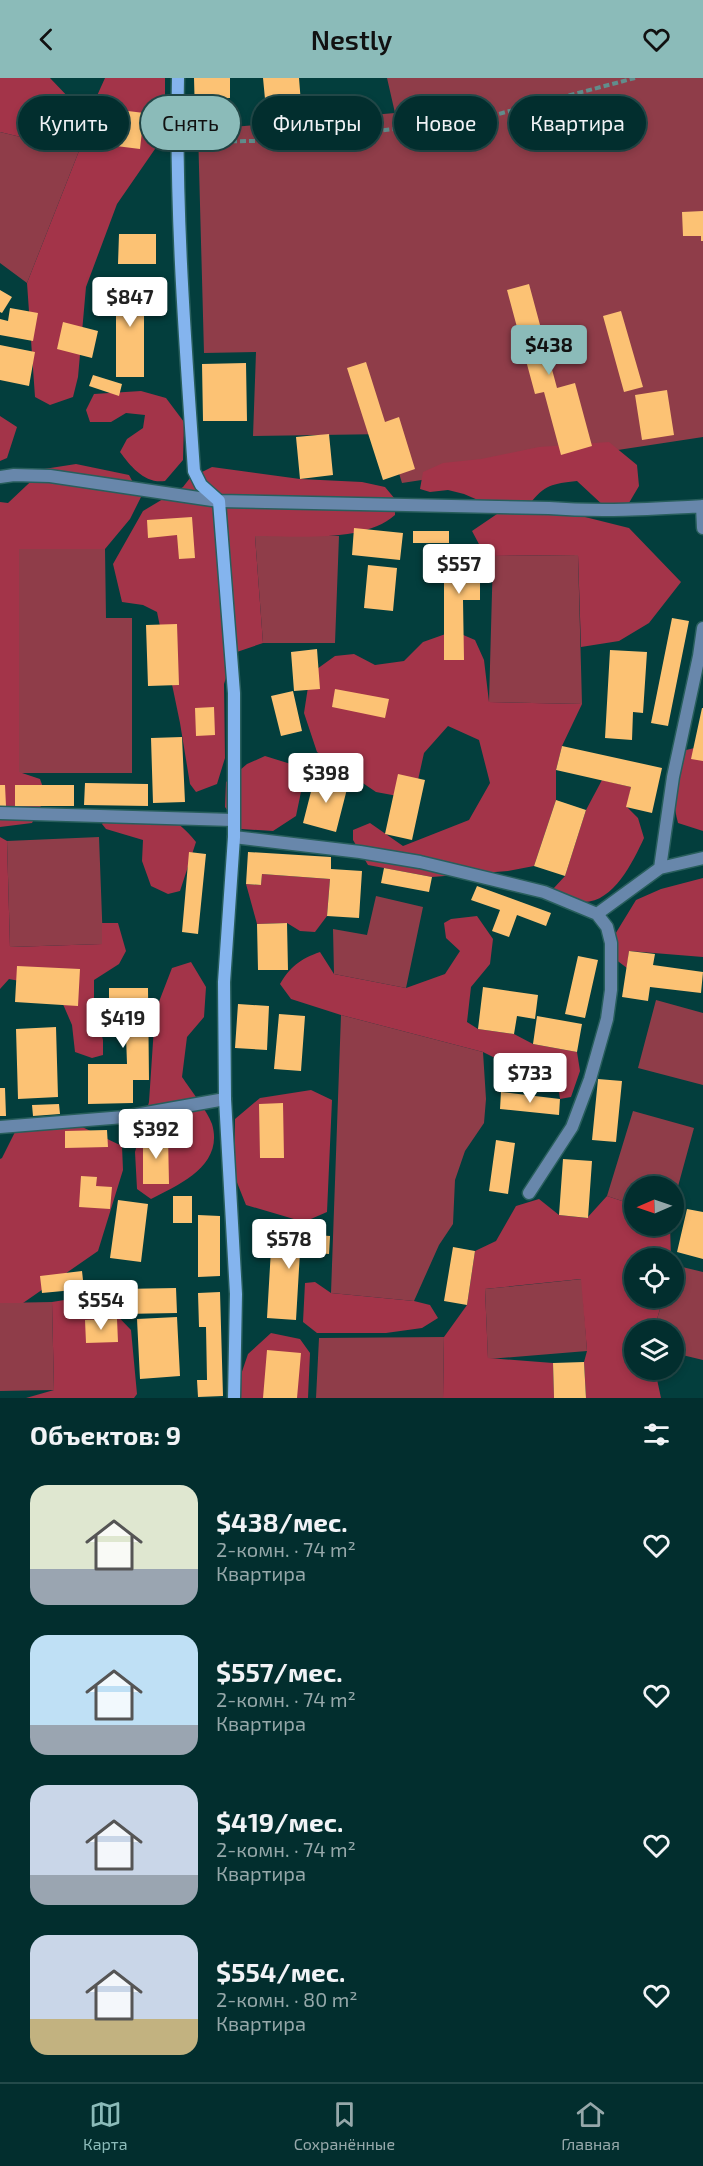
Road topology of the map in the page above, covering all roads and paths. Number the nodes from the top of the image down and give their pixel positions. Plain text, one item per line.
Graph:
1 (178, 78) edge
2 (635, 78) edge
3 (178, 96) edge
4 (240, 141) edge
5 (177, 150) edge
6 (0, 477) edge
7 (219, 501) junction
8 (703, 506) edge
9 (703, 528) edge
10 (703, 628) edge
11 (0, 813) edge
12 (233, 820) junction
13 (234, 837) junction
14 (703, 858) edge
15 (660, 868) junction
16 (597, 914) junction
17 (225, 1099) junction
18 (0, 1127) edge
19 (529, 1193) dead end
20 (234, 1398) edge

1 - 3 street
2 - 4 path
5 - 7 street
6 - 7 lane
7 - 8 lane
7 - 12 street
8 - 9 lane
10 - 15 lane
11 - 12 lane
12 - 13 street
13 - 16 lane
13 - 17 street
14 - 15 lane
15 - 16 lane
16 - 19 lane
17 - 18 lane
17 - 20 street

